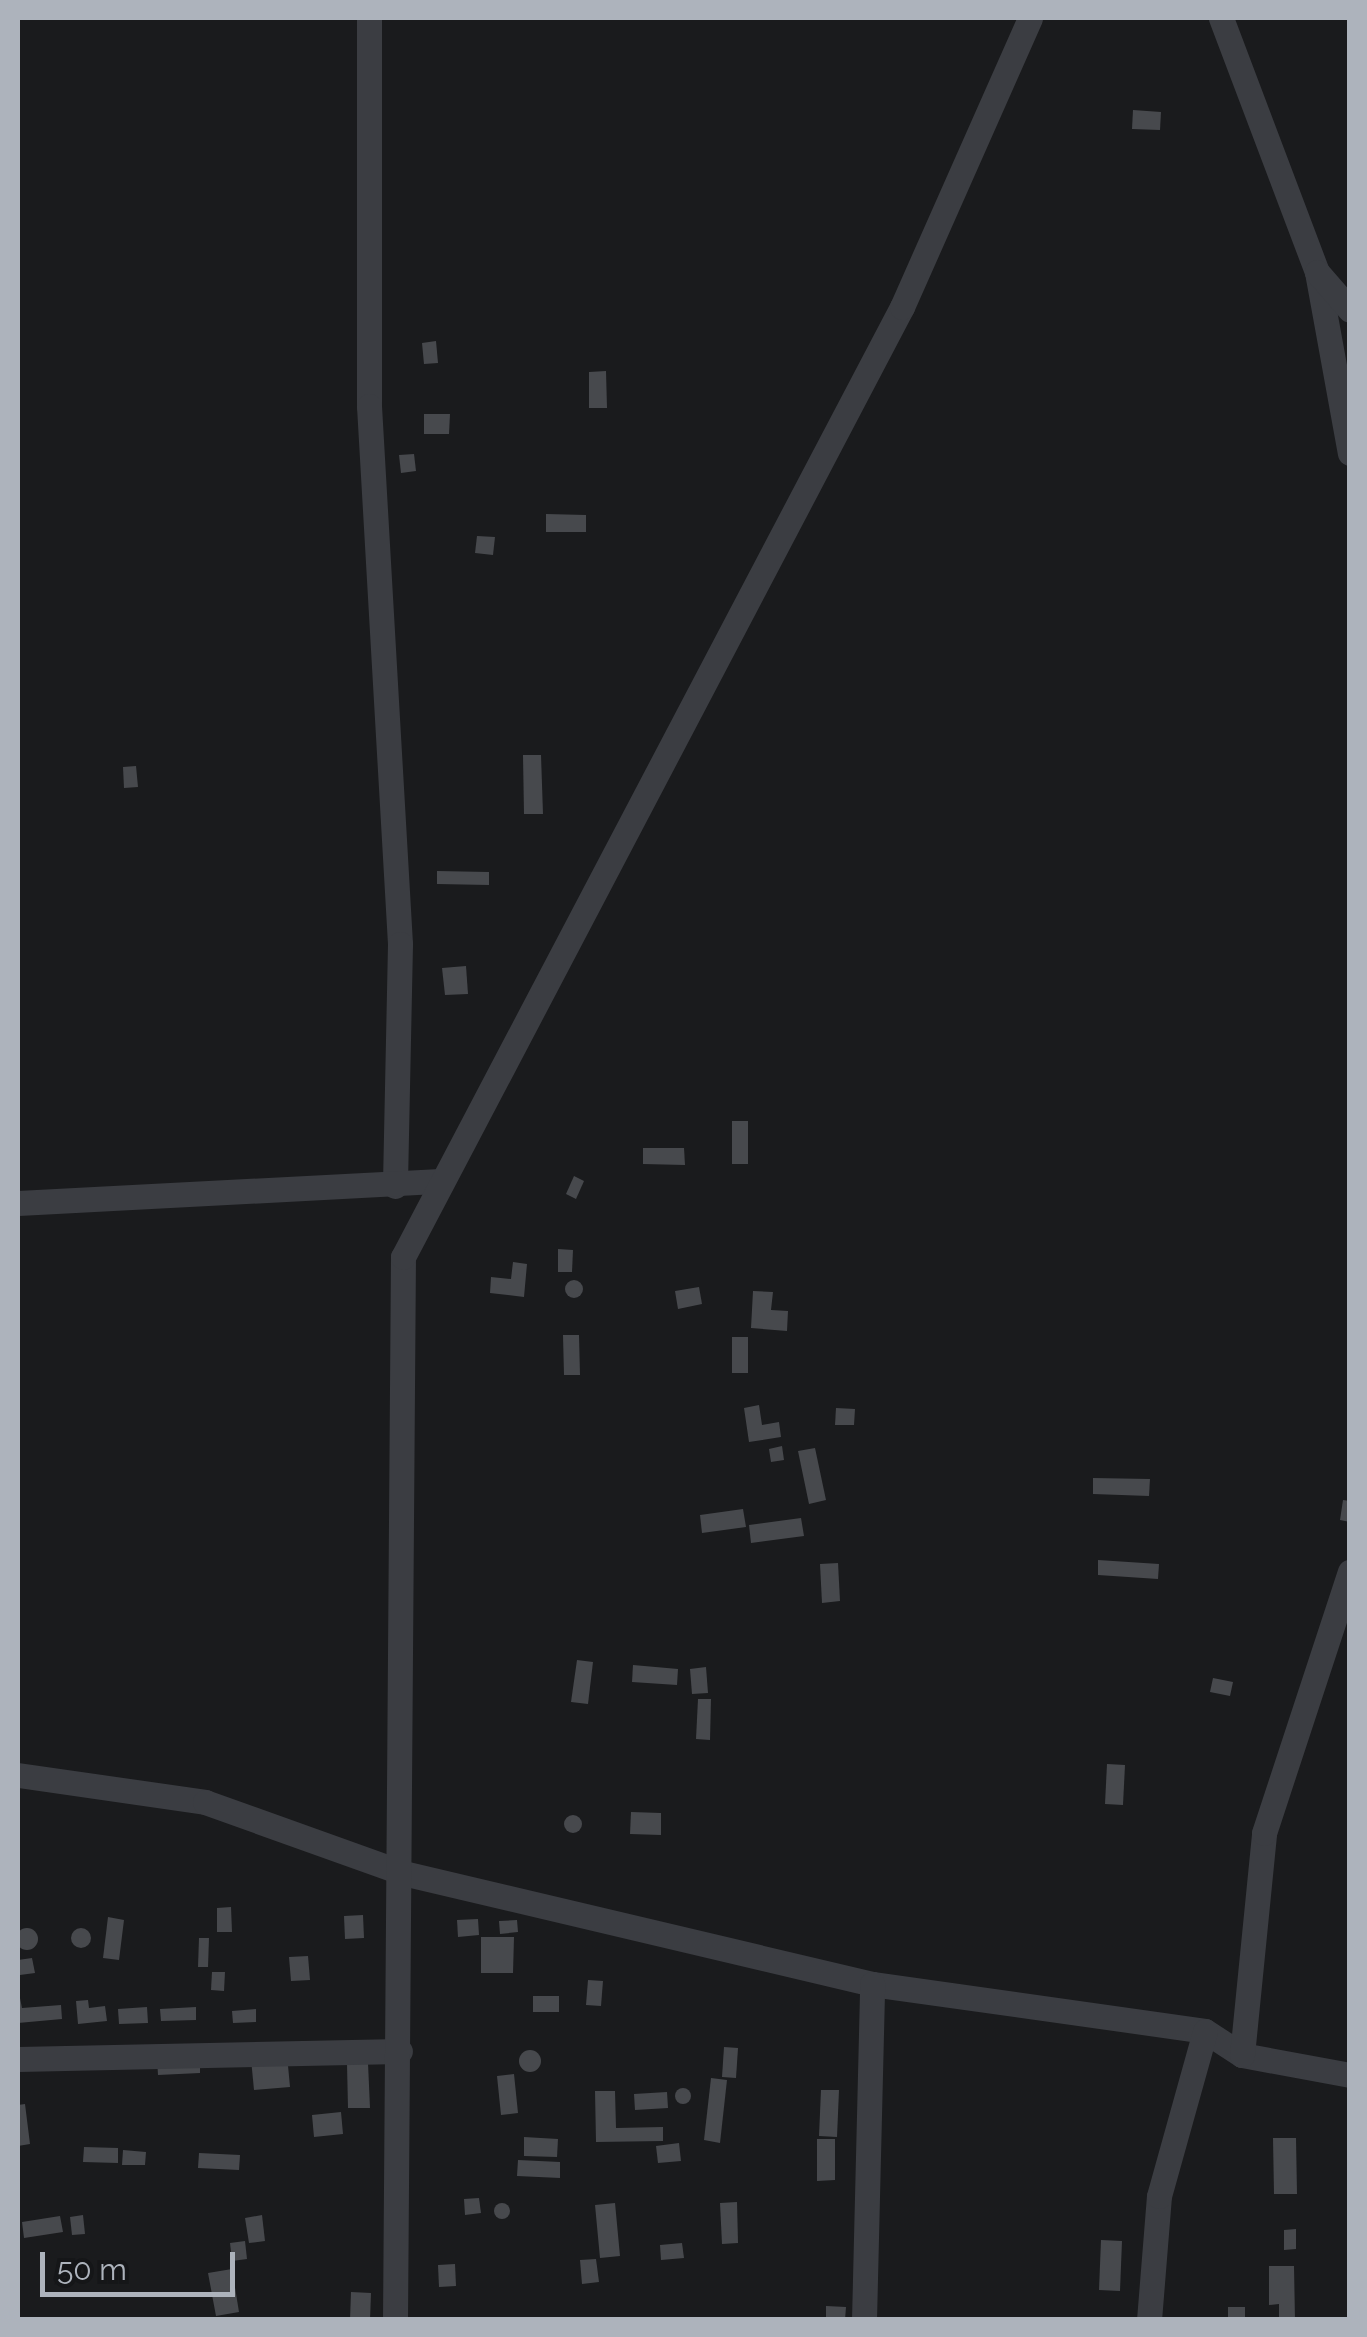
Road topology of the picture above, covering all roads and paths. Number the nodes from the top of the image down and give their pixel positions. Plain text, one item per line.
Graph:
1 (369, 18) edge
2 (1030, 18) edge
3 (1222, 18) edge
4 (1317, 272) junction
5 (1350, 310) edge
6 (1350, 453) edge
7 (440, 1182) junction
8 (395, 1186) junction
9 (18, 1203) edge
10 (1350, 1572) edge
11 (18, 1776) edge
12 (402, 1872) junction
13 (872, 1984) junction
14 (1205, 2031) junction
15 (400, 2050) junction
16 (1242, 2055) junction
17 (18, 2059) edge
18 (1350, 2076) edge
19 (395, 2320) edge
20 (864, 2320) edge
21 (1149, 2320) edge

1 - 8 street
2 - 7 street
3 - 4 street
4 - 5 street
4 - 6 street
7 - 8 street
7 - 12 street
8 - 9 street
10 - 16 street
11 - 12 street
12 - 13 street
12 - 15 street
13 - 14 street
13 - 20 street
14 - 16 street
14 - 21 street
15 - 17 street
15 - 19 street
16 - 18 street

